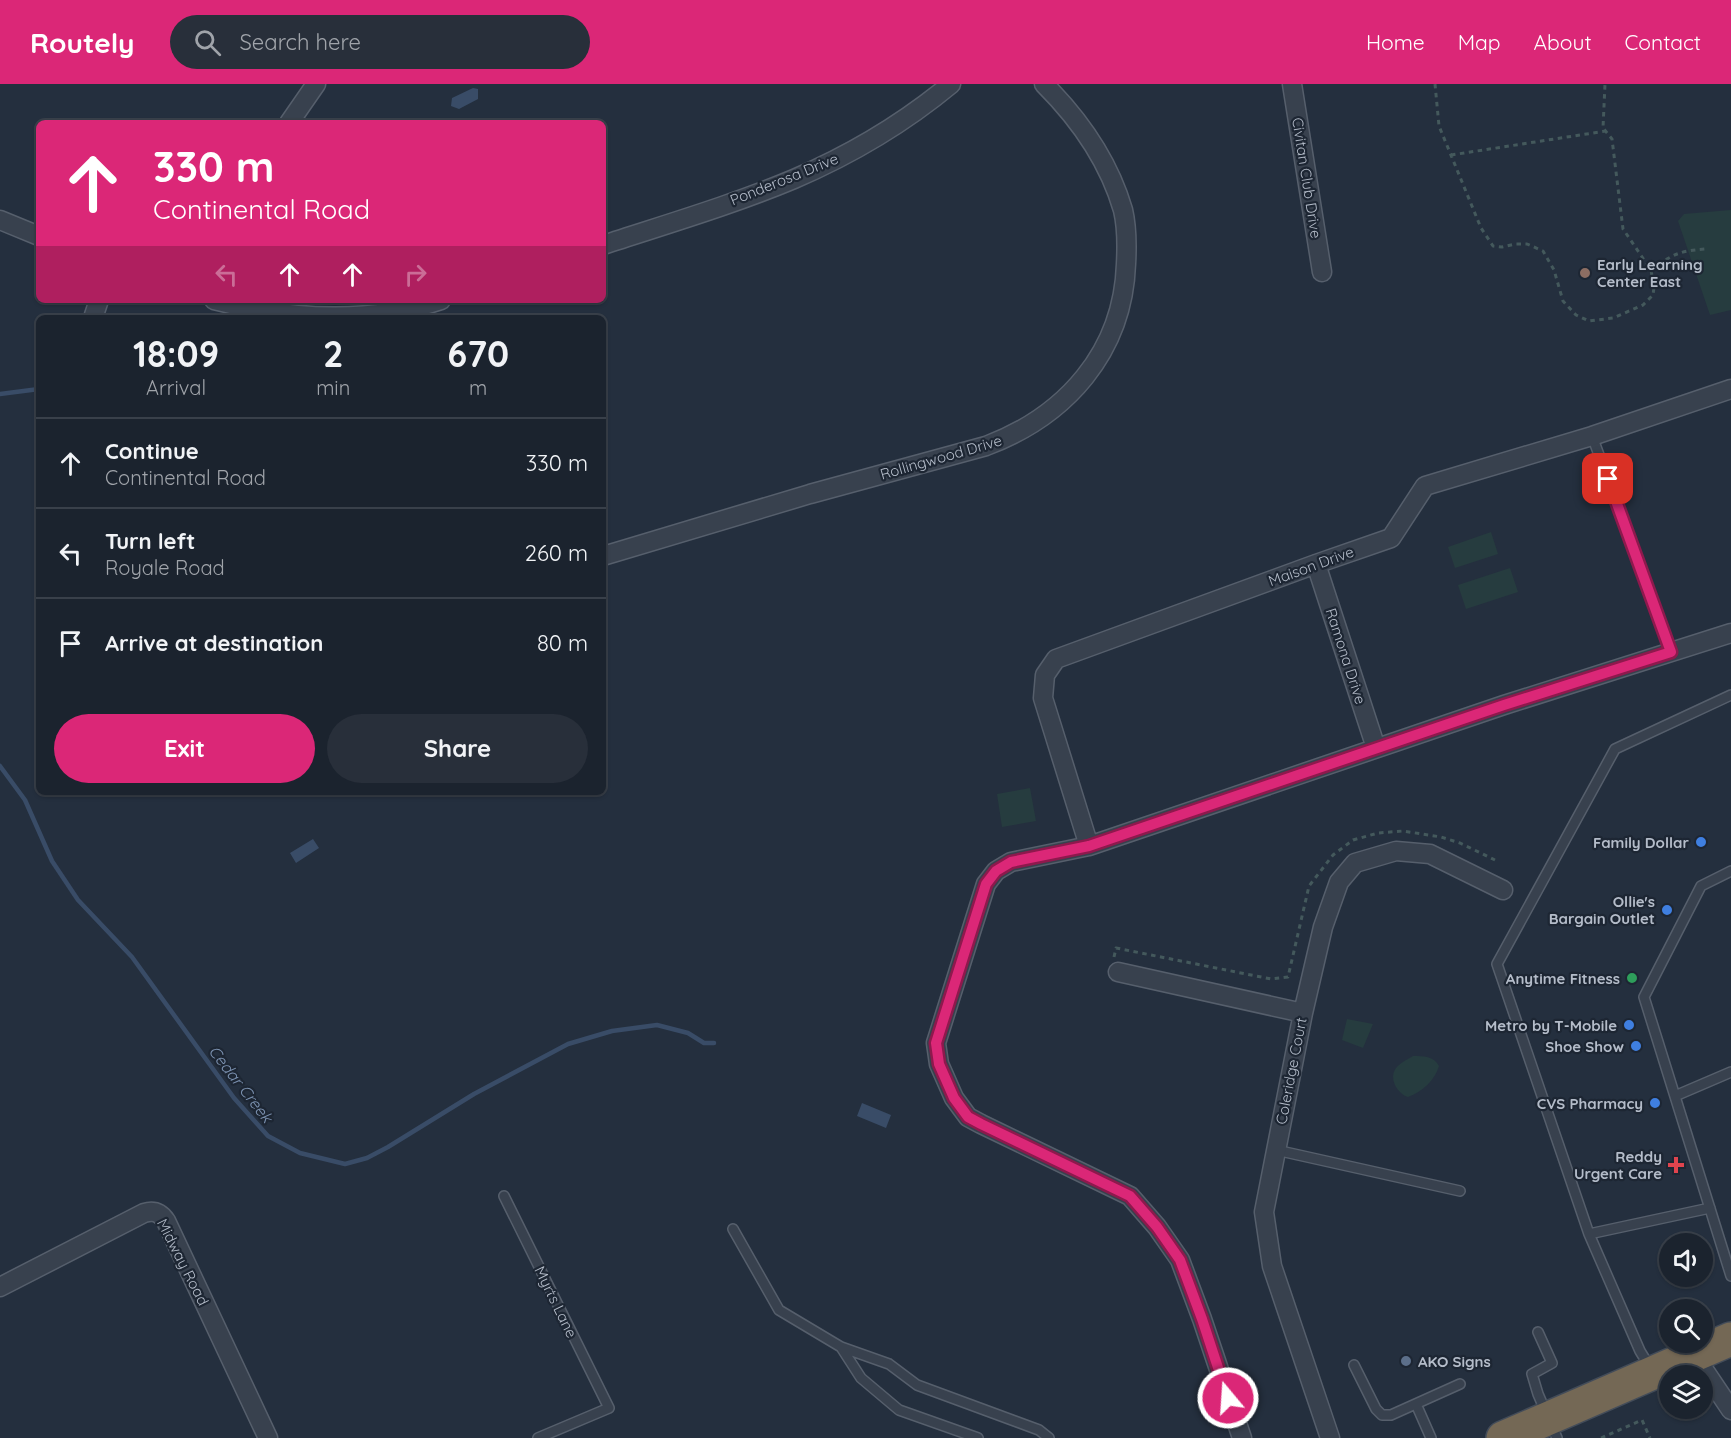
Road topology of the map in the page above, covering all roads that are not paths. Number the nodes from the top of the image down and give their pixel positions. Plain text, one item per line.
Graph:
1 (316, 84) edge
2 (951, 84) edge
3 (1044, 84) edge
4 (1292, 84) edge
5 (291, 120) edge
6 (0, 220) edge
7 (36, 235) edge
8 (606, 244) edge
9 (1322, 272) dead end
10 (230, 303) edge
11 (429, 303) edge
12 (300, 315) edge
13 (362, 315) edge
14 (1731, 389) edge
15 (1592, 436) junction
16 (606, 555) edge
17 (1316, 564) junction
18 (1731, 633) edge
19 (1671, 652) junction
20 (1731, 695) edge
21 (1376, 748) junction
22 (1089, 846) junction
23 (1731, 871) edge
24 (1503, 890) dead end
25 (1116, 966) road end
26 (1303, 1012) junction
27 (1731, 1071) edge
28 (1675, 1096) junction
29 (1276, 1150) junction
30 (1460, 1191) dead end
31 (504, 1196) dead end
32 (1710, 1208) junction
33 (733, 1229) dead end
34 (1589, 1234) junction
35 (1730, 1271) edge
36 (0, 1287) edge
37 (1538, 1332) dead end
38 (1731, 1339) edge
39 (841, 1347) junction
40 (1694, 1355) junction
41 (1354, 1365) dead end
42 (1654, 1374) junction
43 (1460, 1384) dead end
44 (1728, 1400) edge
45 (1416, 1404) junction
46 (1553, 1429) edge
47 (268, 1438) edge
48 (538, 1438) edge
49 (978, 1438) edge
50 (1049, 1438) edge
51 (1242, 1438) edge
52 (1330, 1438) edge
53 (1431, 1438) edge
54 (1503, 1438) edge

1 - 5 street
2 - 8 street, Ponderosa Drive
3 - 16 street, Rollingwood Drive
4 - 9 street, Civitan Club Drive
6 - 7 street
10 - 12 street
11 - 13 street
14 - 15 street, Maison Drive
15 - 17 street, Maison Drive
15 - 19 lane
17 - 21 street, Ramona Drive
17 - 22 street, Maison Drive
18 - 19 street
19 - 21 street
20 - 34 lane
21 - 22 street
22 - 51 street
23 - 28 lane
24 - 26 street, Coleridge Court
25 - 26 street
26 - 29 street, Coleridge Court
27 - 28 lane
28 - 32 lane
29 - 30 lane
29 - 52 street, Coleridge Court
31 - 48 lane, Myrts Lane
32 - 34 lane
32 - 35 lane
33 - 39 lane
34 - 42 lane
36 - 47 street, Midway Road
37 - 46 lane
38 - 40 highway
39 - 49 lane
39 - 50 lane
40 - 42 highway
40 - 44 street
41 - 45 lane
42 - 46 highway
43 - 45 lane
45 - 53 lane
46 - 54 highway

